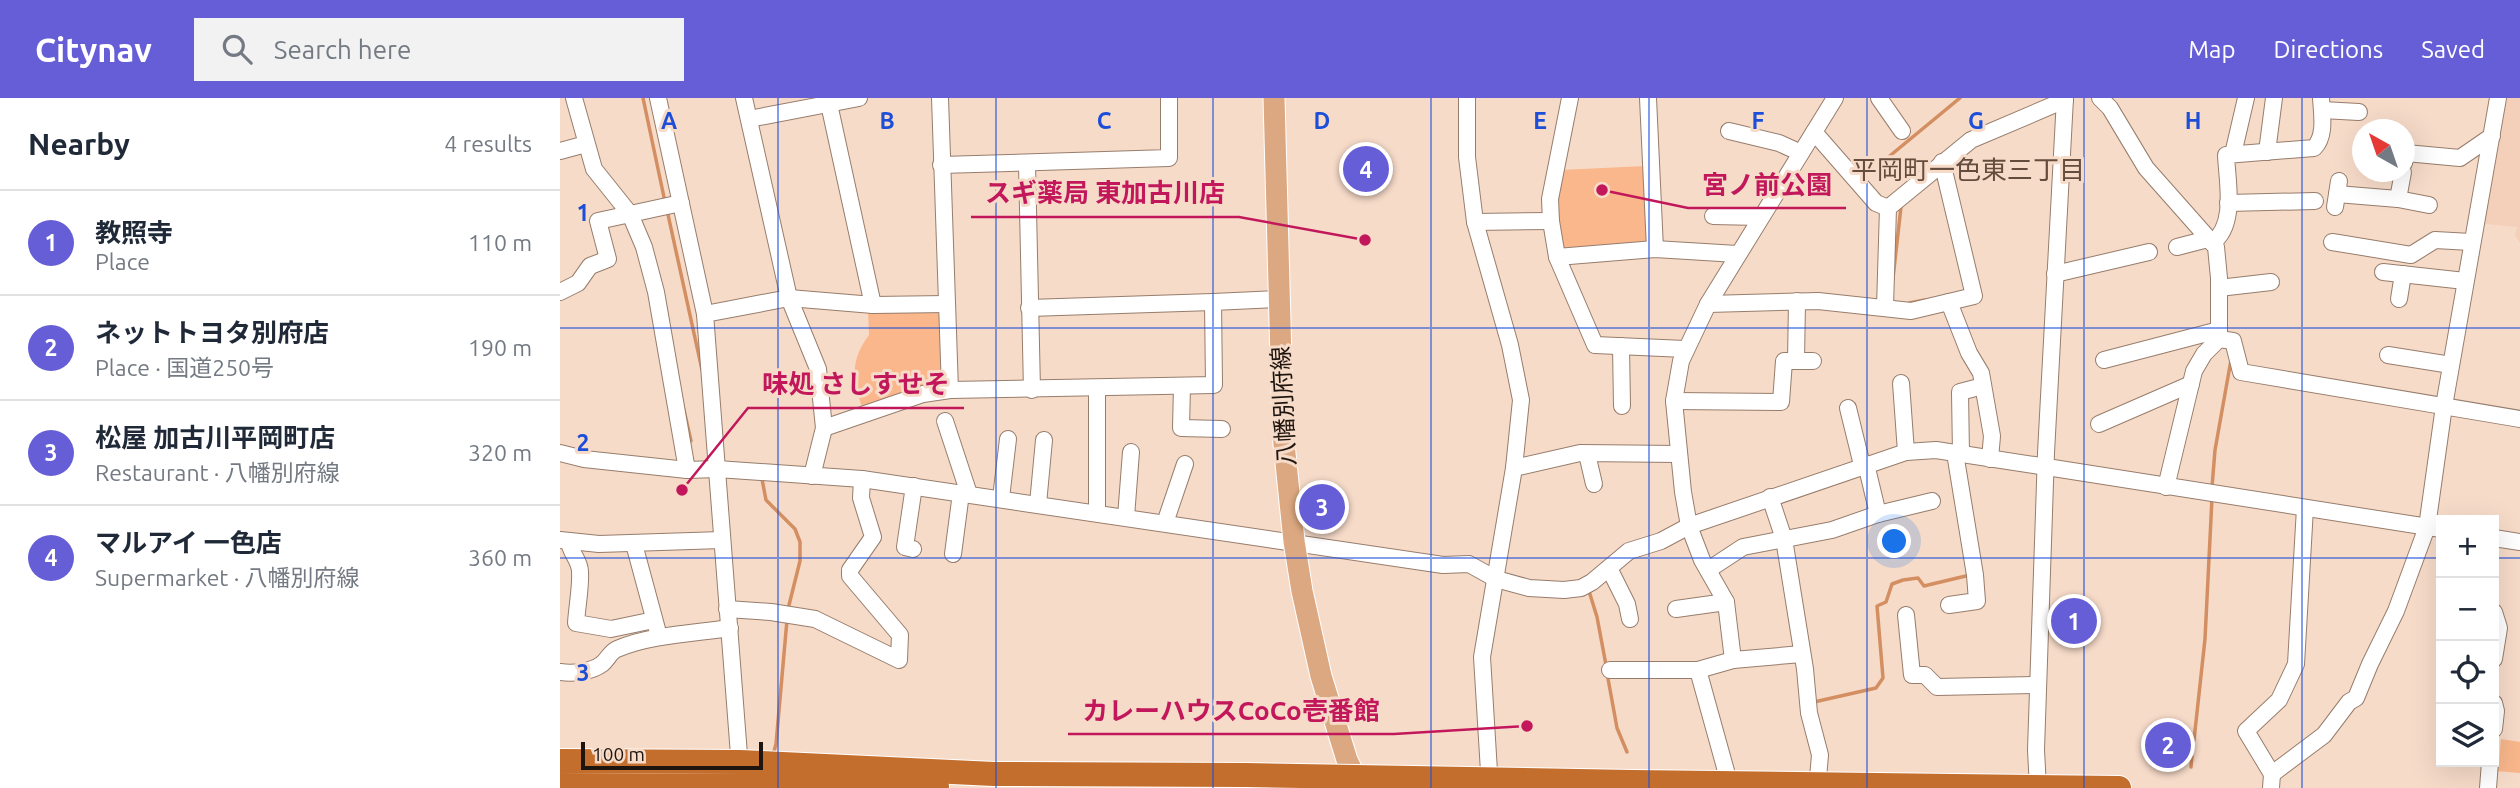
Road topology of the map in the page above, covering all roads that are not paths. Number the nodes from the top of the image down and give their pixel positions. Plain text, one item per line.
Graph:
1 (568, 98) edge
2 (574, 98) edge
3 (658, 98) edge
4 (744, 98) edge
5 (859, 98) edge
6 (940, 98) edge
7 (1169, 98) edge
8 (1274, 98) edge
9 (1467, 98) edge
10 (1570, 98) edge
11 (1648, 98) edge
12 (1835, 98) edge
13 (1878, 98) edge
14 (2246, 98) edge
15 (2498, 98) edge
16 (2065, 99) edge
17 (560, 100) edge
18 (2108, 100) edge
19 (2278, 101) edge
20 (829, 104) junction
21 (2322, 104) edge
22 (2359, 112) dead end
23 (749, 119) junction
24 (1729, 131) dead end
25 (1902, 131) dead end
26 (1814, 132) junction
27 (2492, 136) junction
28 (586, 144) junction
29 (560, 151) edge
30 (2267, 152) junction
31 (1801, 153) junction
32 (2233, 154) junction
33 (2415, 154) edge
34 (1942, 162) junction
35 (1027, 164) junction
36 (941, 165) junction
37 (2401, 182) edge
38 (2337, 194) dead end
39 (2398, 199) junction
40 (2315, 201) dead end
41 (681, 203) junction
42 (2228, 203) junction
43 (2429, 205) dead end
44 (1888, 208) junction
45 (631, 214) junction
46 (1713, 216) dead end
47 (1760, 217) junction
48 (1551, 221) junction
49 (1475, 222) junction
50 (2210, 241) junction
51 (2332, 242) dead end
52 (2471, 242) junction
53 (2177, 247) dead end
54 (1655, 249) junction
55 (2149, 252) dead end
56 (1737, 254) junction
57 (1557, 257) junction
58 (608, 259) junction
59 (2408, 265) junction
60 (2383, 272) dead end
61 (2055, 274) junction
62 (615, 275) dead end
63 (2465, 281) junction
64 (2272, 282) dead end
65 (2219, 288) junction
66 (560, 292) edge
67 (789, 298) junction
68 (1280, 299) junction
69 (2399, 299) dead end
70 (1797, 301) junction
71 (1213, 302) junction
72 (1950, 302) junction
73 (947, 304) junction
74 (1708, 304) junction
75 (873, 305) junction
76 (1885, 307) junction
77 (1029, 308) junction
78 (705, 314) junction
79 (2219, 334) junction
80 (1621, 346) junction
81 (1685, 349) junction
82 (2398, 353) dead end
83 (2104, 360) dead end
84 (2451, 365) junction
85 (1901, 383) dead end
86 (2191, 384) junction
87 (1182, 386) junction
88 (1983, 386) junction
89 (1097, 389) junction
90 (950, 390) junction
91 (1032, 390) junction
92 (1674, 401) junction
93 (1622, 406) dead end
94 (2444, 406) junction
95 (1848, 408) dead end
96 (2520, 419) edge
97 (945, 421) dead end
98 (2099, 424) dead end
99 (824, 428) junction
100 (1222, 429) dead end
101 (1008, 439) dead end
102 (1044, 440) dead end
103 (1131, 452) dead end
104 (1906, 452) junction
105 (560, 453) edge
106 (1587, 454) junction
107 (1679, 454) junction
108 (1958, 454) junction
109 (1990, 458) junction
110 (1185, 464) dead end
111 (1864, 465) junction
112 (2046, 467) junction
113 (1514, 468) junction
114 (717, 469) junction
115 (687, 470) junction
116 (812, 476) junction
117 (862, 479) junction
118 (1594, 484) dead end
119 (914, 486) junction
120 (2166, 487) junction
121 (965, 493) junction
122 (1770, 497) junction
123 (1001, 498) junction
124 (1932, 501) dead end
125 (1038, 503) junction
126 (2305, 508) junction
127 (1097, 512) junction
128 (1878, 514) junction
129 (1126, 517) junction
130 (1165, 523) junction
131 (1689, 526) junction
132 (2434, 528) edge
133 (1784, 539) junction
134 (565, 540) edge
135 (722, 540) junction
136 (2499, 540) edge
137 (1294, 541) junction
138 (2520, 542) edge
139 (634, 544) junction
140 (913, 549) dead end
141 (953, 554) dead end
142 (1609, 568) junction
143 (1707, 570) junction
144 (1496, 579) junction
145 (1726, 602) junction
146 (1949, 605) dead end
147 (1631, 608) dead end
148 (727, 609) junction
149 (1676, 609) dead end
150 (1906, 615) dead end
151 (654, 620) junction
152 (730, 628) junction
153 (660, 638) junction
154 (1802, 654) junction
155 (1733, 660) junction
156 (1610, 670) dead end
157 (1698, 670) junction
158 (560, 673) edge
159 (2038, 685) junction
160 (560, 761) edge
161 (740, 762) junction
162 (2490, 767) edge
163 (1726, 771) dead end
164 (1818, 778) dead end
165 (2271, 781) edge
166 (560, 785) edge
167 (882, 787) edge
168 (2038, 787) edge
169 (742, 788) edge
170 (959, 788) edge
171 (1360, 788) edge
172 (1490, 788) edge
173 (2119, 788) edge
174 (2488, 788) edge

1 - 17 street
2 - 28 street
3 - 41 street
4 - 23 street
5 - 20 street
6 - 36 street
7 - 35 street
8 - 68 main road, 八幡別府線
9 - 49 street
10 - 48 street
11 - 54 street
12 - 26 street
13 - 25 street
14 - 32 street
15 - 27 street
16 - 34 street
16 - 61 street
18 - 50 street
19 - 30 street
20 - 23 street
20 - 75 street
21 - 22 street
21 - 30 street
23 - 67 street
24 - 31 street
26 - 31 street
26 - 44 street
27 - 33 street
27 - 52 street
28 - 29 street
28 - 45 street
30 - 32 street
31 - 47 street
32 - 42 street
34 - 44 street
34 - 72 street
35 - 36 street
35 - 77 street
36 - 73 street
37 - 39 street
38 - 39 street
39 - 43 street
40 - 42 street
41 - 45 street
41 - 78 street
42 - 50 street
44 - 76 street
45 - 58 street
45 - 115 street
46 - 47 street
47 - 56 street
48 - 49 street
48 - 57 street
49 - 113 street
50 - 53 street
50 - 65 street
51 - 59 street
52 - 59 street
52 - 63 street
54 - 56 street
54 - 57 street
55 - 61 street
56 - 74 street
57 - 80 street
58 - 62 street
58 - 66 street
59 - 60 street
59 - 63 street
59 - 69 street
61 - 112 street
63 - 84 street
64 - 65 street
65 - 79 street
67 - 75 street
67 - 78 street
67 - 99 street
68 - 71 street
68 - 137 main road, 八幡別府線
70 - 74 street
70 - 76 street
70 - 92 street
71 - 77 street
71 - 87 street
72 - 76 street
72 - 88 street
73 - 75 street
73 - 90 street
74 - 81 street
77 - 91 street
78 - 114 street
79 - 83 street
79 - 86 street
79 - 94 street
80 - 81 street
80 - 93 street
81 - 92 street
82 - 84 street
84 - 94 street
85 - 104 street
86 - 98 street
86 - 120 street
87 - 89 street
87 - 100 street
88 - 108 street
88 - 109 street
89 - 91 street
89 - 127 street
90 - 91 street
90 - 99 street
92 - 107 street
94 - 96 street
94 - 132 street
95 - 111 street
97 - 121 street
99 - 116 street
101 - 123 street
102 - 125 street
103 - 129 street
104 - 108 street
104 - 111 street
105 - 115 street
106 - 107 street
106 - 113 street
106 - 118 street
107 - 131 street
108 - 109 street
108 - 146 street
109 - 112 street
110 - 130 street
111 - 122 street
111 - 128 street
112 - 120 street
112 - 159 street
113 - 144 street
114 - 115 street
114 - 116 street
114 - 135 street
116 - 117 street
117 - 119 street
117 - 148 street
119 - 121 street
119 - 140 street
120 - 126 street
121 - 123 street
121 - 141 street
122 - 131 street
122 - 133 street
123 - 125 street
124 - 128 street
125 - 127 street
126 - 132 street
126 - 165 street
127 - 129 street
128 - 133 street
129 - 130 street
130 - 137 street
131 - 142 street
131 - 143 street
132 - 165 street
133 - 143 street
133 - 154 street
134 - 139 street
134 - 151 street
135 - 139 street
135 - 148 street
136 - 138 street
137 - 144 street
137 - 171 main road, 八幡別府線
139 - 151 street
142 - 144 street
142 - 147 street
143 - 145 street
144 - 172 street
145 - 149 street
145 - 155 street
148 - 152 street
150 - 159 street
151 - 153 street
152 - 153 street
152 - 161 street
153 - 158 street
154 - 155 street
154 - 164 street
155 - 157 street
156 - 157 street
157 - 163 street
159 - 168 street
160 - 161 highway
161 - 168 highway, bridge
161 - 169 street
162 - 174 street
166 - 169 highway
167 - 169 highway
167 - 170 highway
168 - 173 highway

